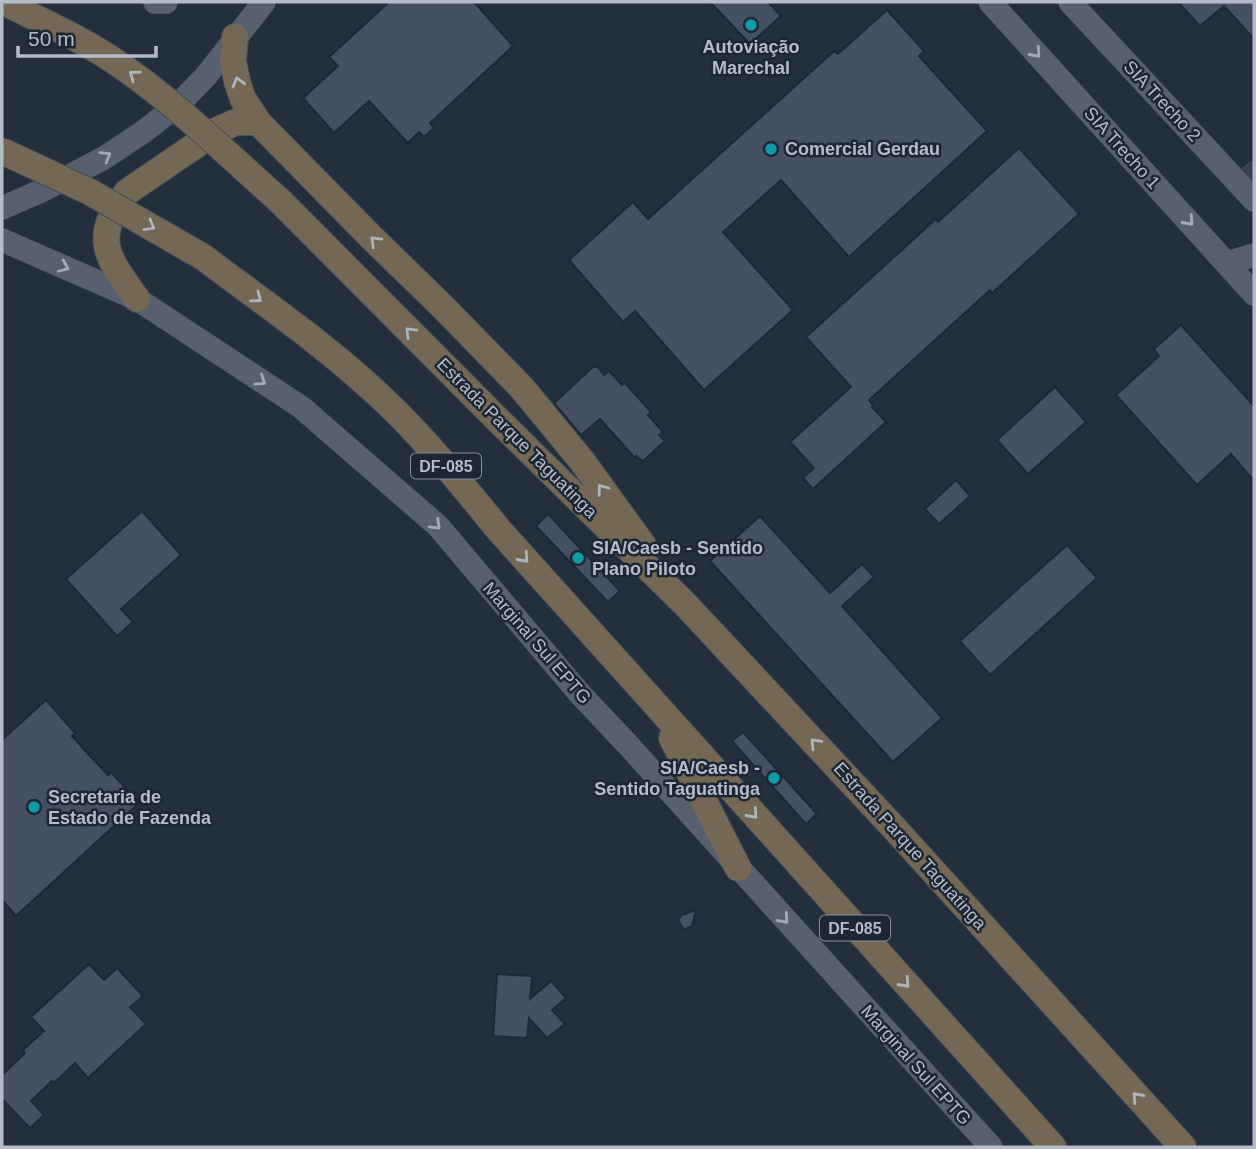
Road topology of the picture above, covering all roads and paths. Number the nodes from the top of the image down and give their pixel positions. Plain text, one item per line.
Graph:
1 (155, 2) edge
2 (166, 2) edge
3 (263, 2) edge
4 (990, 2) edge
5 (1070, 2) edge
6 (6, 3) edge
7 (235, 37) junction
8 (258, 122) junction
9 (2, 151) edge
10 (1249, 185) edge
11 (2, 208) edge
12 (2, 240) edge
13 (1254, 255) edge
14 (1227, 263) junction
15 (1254, 294) edge
16 (137, 299) junction
17 (685, 604) junction
18 (658, 708) junction
19 (738, 868) junction
20 (991, 1147) edge
21 (1053, 1147) edge
22 (1183, 1147) edge

1 - 2 main road
3 - 7 main road
4 -> 14 main road, SIA Trecho 1
5 - 10 main road, SIA Trecho 2
17 -> 6 highway, Estrada Parque Taguatinga, bridge
8 -> 7 highway
11 -> 7 main road
8 - 16 highway
17 -> 8 highway
9 -> 18 highway, DF-085, bridge
12 -> 16 main road, Marginal Sul EPTG
13 - 14 main road
14 - 15 main road, SIA Trecho 1
16 -> 19 main road, Marginal Sul EPTG
22 -> 17 highway, Estrada Parque Taguatinga
18 - 19 highway
18 -> 21 highway, DF-085
19 -> 20 main road, Marginal Sul EPTG

